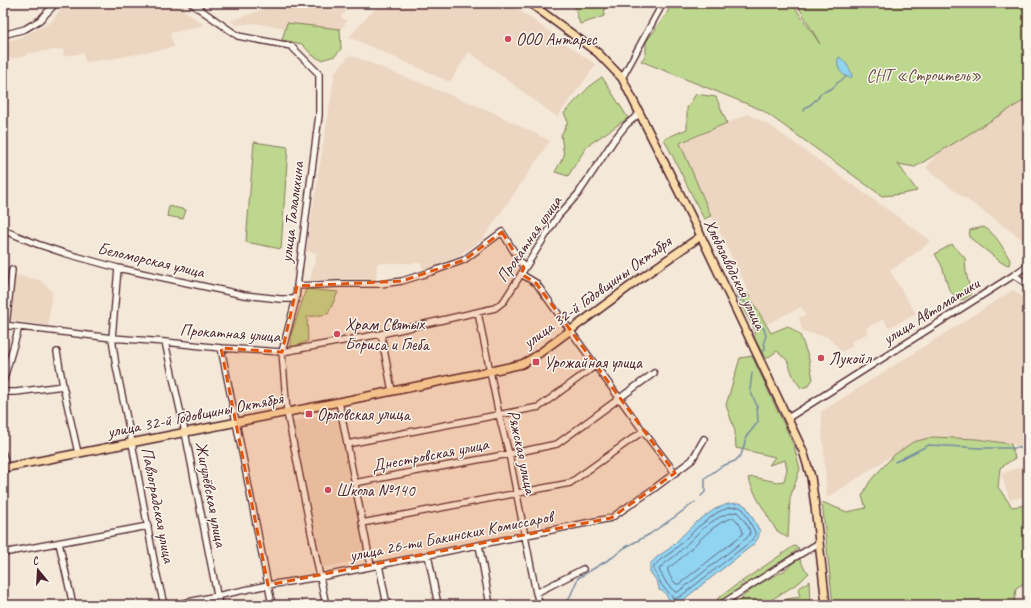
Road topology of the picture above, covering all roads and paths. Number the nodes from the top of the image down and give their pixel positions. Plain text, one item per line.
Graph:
1 (56, 3) edge
2 (191, 3) edge
3 (530, 3) edge
4 (663, 3) edge
5 (199, 5) edge
6 (3, 35) edge
7 (622, 78) junction
8 (640, 113) junction
9 (3, 230) edge
10 (700, 236) junction
11 (1028, 265) edge
12 (118, 268) junction
13 (12, 270) dead end
14 (523, 271) junction
15 (1014, 275) junction
16 (1028, 285) edge
17 (297, 286) junction
18 (296, 299) junction
19 (478, 313) junction
20 (5, 325) edge
21 (19, 327) junction
22 (570, 330) junction
23 (381, 334) junction
24 (112, 338) junction
25 (165, 342) junction
26 (221, 348) junction
27 (57, 352) dead end
28 (282, 352) junction
29 (595, 366) junction
30 (491, 371) junction
31 (654, 373) dead end
32 (3, 382) edge
33 (63, 386) junction
34 (392, 391) junction
35 (3, 392) edge
36 (620, 398) junction
37 (339, 402) junction
38 (287, 412) junction
39 (499, 415) junction
40 (788, 418) junction
41 (236, 422) junction
42 (643, 431) junction
43 (185, 432) junction
44 (704, 439) dead end
45 (132, 443) junction
46 (347, 444) junction
47 (78, 453) junction
48 (3, 454) edge
49 (509, 454) junction
50 (4, 468) edge
51 (675, 474) junction
52 (354, 483) junction
53 (516, 493) junction
54 (362, 523) junction
55 (148, 526) junction
56 (524, 535) junction
57 (59, 543) junction
58 (819, 544) junction
59 (479, 545) junction
60 (3, 553) edge
61 (428, 554) junction
62 (379, 564) junction
63 (371, 566) junction
64 (583, 569) dead end
65 (320, 577) junction
66 (268, 585) junction
67 (536, 593) junction
68 (217, 596) junction
69 (73, 605) edge
70 (164, 605) edge
71 (174, 605) edge
72 (219, 605) edge
73 (272, 605) edge
74 (326, 605) edge
75 (387, 605) edge
76 (438, 605) edge
77 (490, 605) edge
78 (540, 605) edge
79 (720, 605) edge
80 (826, 605) edge

1 - 6 street
2 - 5 street
3 - 7 main road, Хлебозаводская улица
4 - 7 street
5 - 17 street, улица Талалихина
7 - 8 main road, Хлебозаводская улица
8 - 10 main road, Хлебозаводская улица
8 - 14 street, Прокатная улица
9 - 12 street, Беломорская улица
10 - 22 main road, улица 32-й Годовщины Октября
10 - 40 main road, Хлебозаводская улица
11 - 15 street, улица Автоматики
12 - 18 street, Беломорская улица
12 - 24 street, Павлоградская улица
13 - 20 street
14 - 17 street
14 - 19 street, Прокатная улица
14 - 22 street
15 - 16 street
15 - 40 street, улица Автоматики
17 - 18 street, улица Талалихина
18 - 28 street, улица Талалихина
19 - 23 street, Прокатная улица
19 - 30 street, Ряжская улица
20 - 21 street, Прокатная улица
21 - 24 street, Прокатная улица
21 - 32 street
22 - 29 street
22 - 30 main road, улица 32-й Годовщины Октября
23 - 28 street, Прокатная улица
23 - 34 street
24 - 25 street, Прокатная улица
24 - 45 street, Павлоградская улица
25 - 26 street, Прокатная улица
25 - 43 street, Жигулёвская улица
26 - 28 street, Прокатная улица
26 - 41 street
27 - 33 street
28 - 38 street
29 - 36 street
29 - 39 street
30 - 34 main road, улица 32-й Годовщины Октября
30 - 39 street, Ряжская улица
31 - 36 street, Днестровская улица
33 - 35 street
33 - 47 street
34 - 37 main road, улица 32-й Годовщины Октября
36 - 42 street
36 - 49 street, Днестровская улица
37 - 38 main road, улица 32-й Годовщины Октября
37 - 46 street
38 - 41 main road, улица 32-й Годовщины Октября
38 - 65 street
39 - 46 street
39 - 49 street, Ряжская улица
40 - 58 main road, Хлебозаводская улица
41 - 43 main road, улица 32-й Годовщины Октября
41 - 66 street
42 - 51 street
42 - 53 street
43 - 45 main road, улица 32-й Годовщины Октября
43 - 68 street, Жигулёвская улица
44 - 51 street, улица 26-ти Бакинских Комиссаров
45 - 47 main road, улица 32-й Годовщины Октября
45 - 55 street, Павлоградская улица
46 - 52 street
47 - 50 main road, улица 32-й Годовщины Октября
48 - 50 street
49 - 52 street, Днестровская улица
49 - 53 street, Ряжская улица
51 - 56 street, улица 26-ти Бакинских Комиссаров
52 - 54 street
53 - 54 street
53 - 56 street, Ряжская улица
54 - 63 street
55 - 57 street
55 - 70 street, Павлоградская улица
56 - 59 street, улица 26-ти Бакинских Комиссаров
56 - 67 street, Ряжская улица
57 - 60 street
57 - 69 street
58 - 79 street
58 - 80 main road, Хлебозаводская улица
59 - 61 street, улица 26-ти Бакинских Комиссаров
59 - 77 street
61 - 62 street, улица 26-ти Бакинских Комиссаров
61 - 76 street
62 - 63 street, улица 26-ти Бакинских Комиссаров
62 - 75 street
63 - 65 street, улица 26-ти Бакинских Комиссаров
64 - 67 street
65 - 66 street, улица 26-ти Бакинских Комиссаров
65 - 74 street
66 - 68 street, улица 26-ти Бакинских Комиссаров
66 - 73 street
67 - 78 street, Ряжская улица
68 - 71 street, улица 26-ти Бакинских Комиссаров
68 - 72 street, Жигулёвская улица

